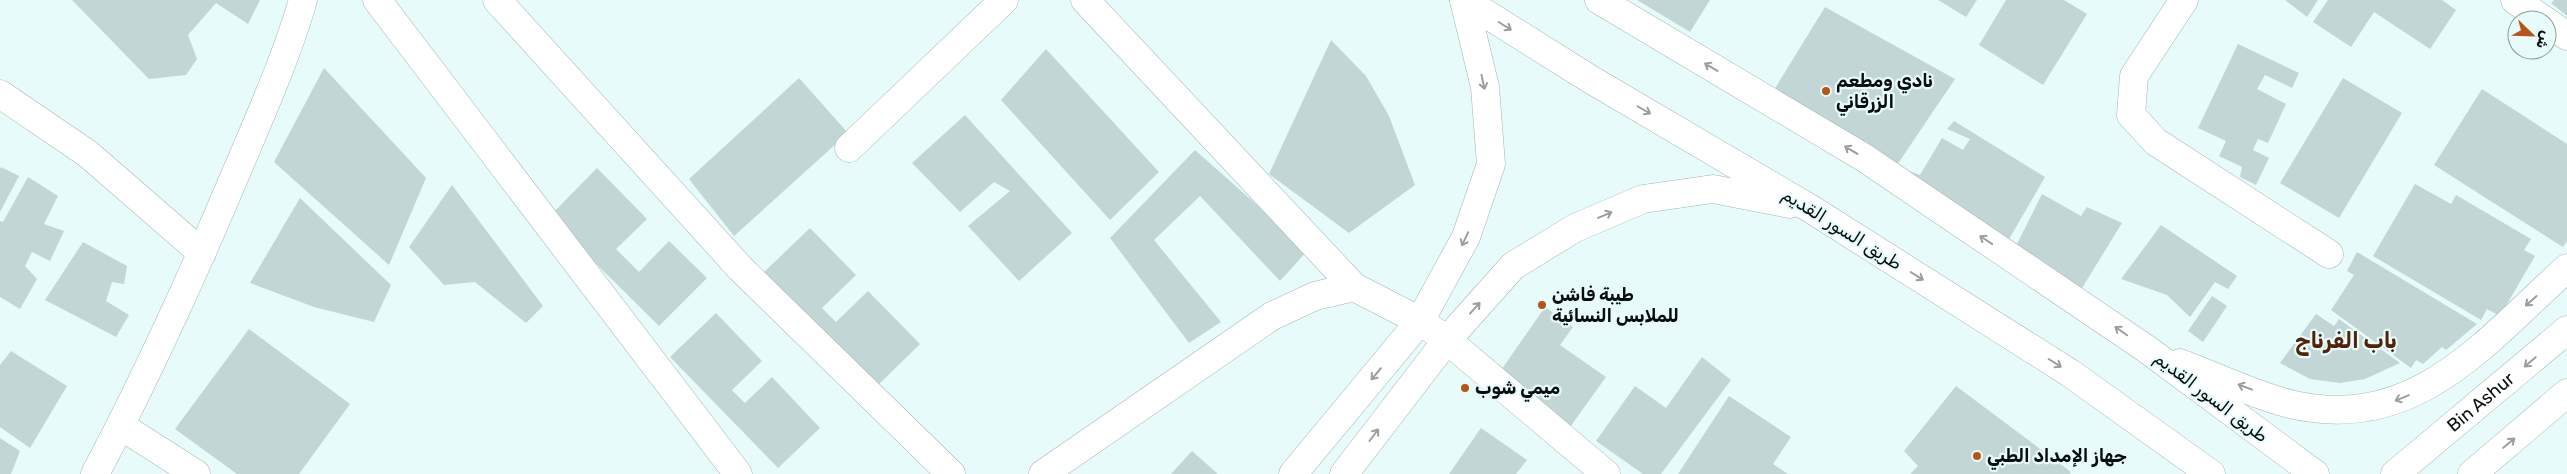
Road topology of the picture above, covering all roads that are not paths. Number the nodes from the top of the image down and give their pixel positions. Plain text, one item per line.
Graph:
1 (303, 0) edge
2 (377, 0) edge
3 (497, 0) edge
4 (1004, 0) edge
5 (1085, 0) edge
6 (1464, 0) edge
7 (1599, 0) edge
8 (2184, 0) edge
9 (2515, 0) edge
10 (2530, 10) edge
11 (0, 94) edge
12 (849, 148) dead end
13 (1811, 208) junction
14 (202, 253) junction
15 (2329, 254) dead end
16 (2567, 268) edge
17 (1354, 287) junction
18 (1420, 322) junction
19 (2567, 330) edge
20 (1447, 340) junction
21 (2148, 350) junction
22 (2567, 393) edge
23 (121, 426) junction
24 (95, 474) edge
25 (196, 474) edge
26 (738, 474) edge
27 (951, 474) edge
28 (1043, 474) edge
29 (1292, 474) edge
30 (1344, 474) edge
31 (1606, 474) edge
32 (2211, 474) edge
33 (2315, 474) edge
34 (2395, 474) edge
35 (2472, 474) edge

1 - 14 street
2 - 26 street
3 - 27 street
4 - 12 street
5 - 17 street
6 -> 13 street, طريق السور القديم
6 -> 18 street
21 -> 7 street, طريق السور القديم
8 - 15 street
9 - 10 street
11 - 14 street
20 -> 13 street
13 -> 32 street, طريق السور القديم
14 - 23 street
16 -> 21 street
17 - 18 street
17 - 28 street
18 - 20 street
18 -> 29 street
19 -> 34 street, Bin Ashur
30 -> 20 street
20 - 31 street
21 - 33 street, طريق السور القديم
35 -> 22 street
23 - 24 street
23 - 25 street

